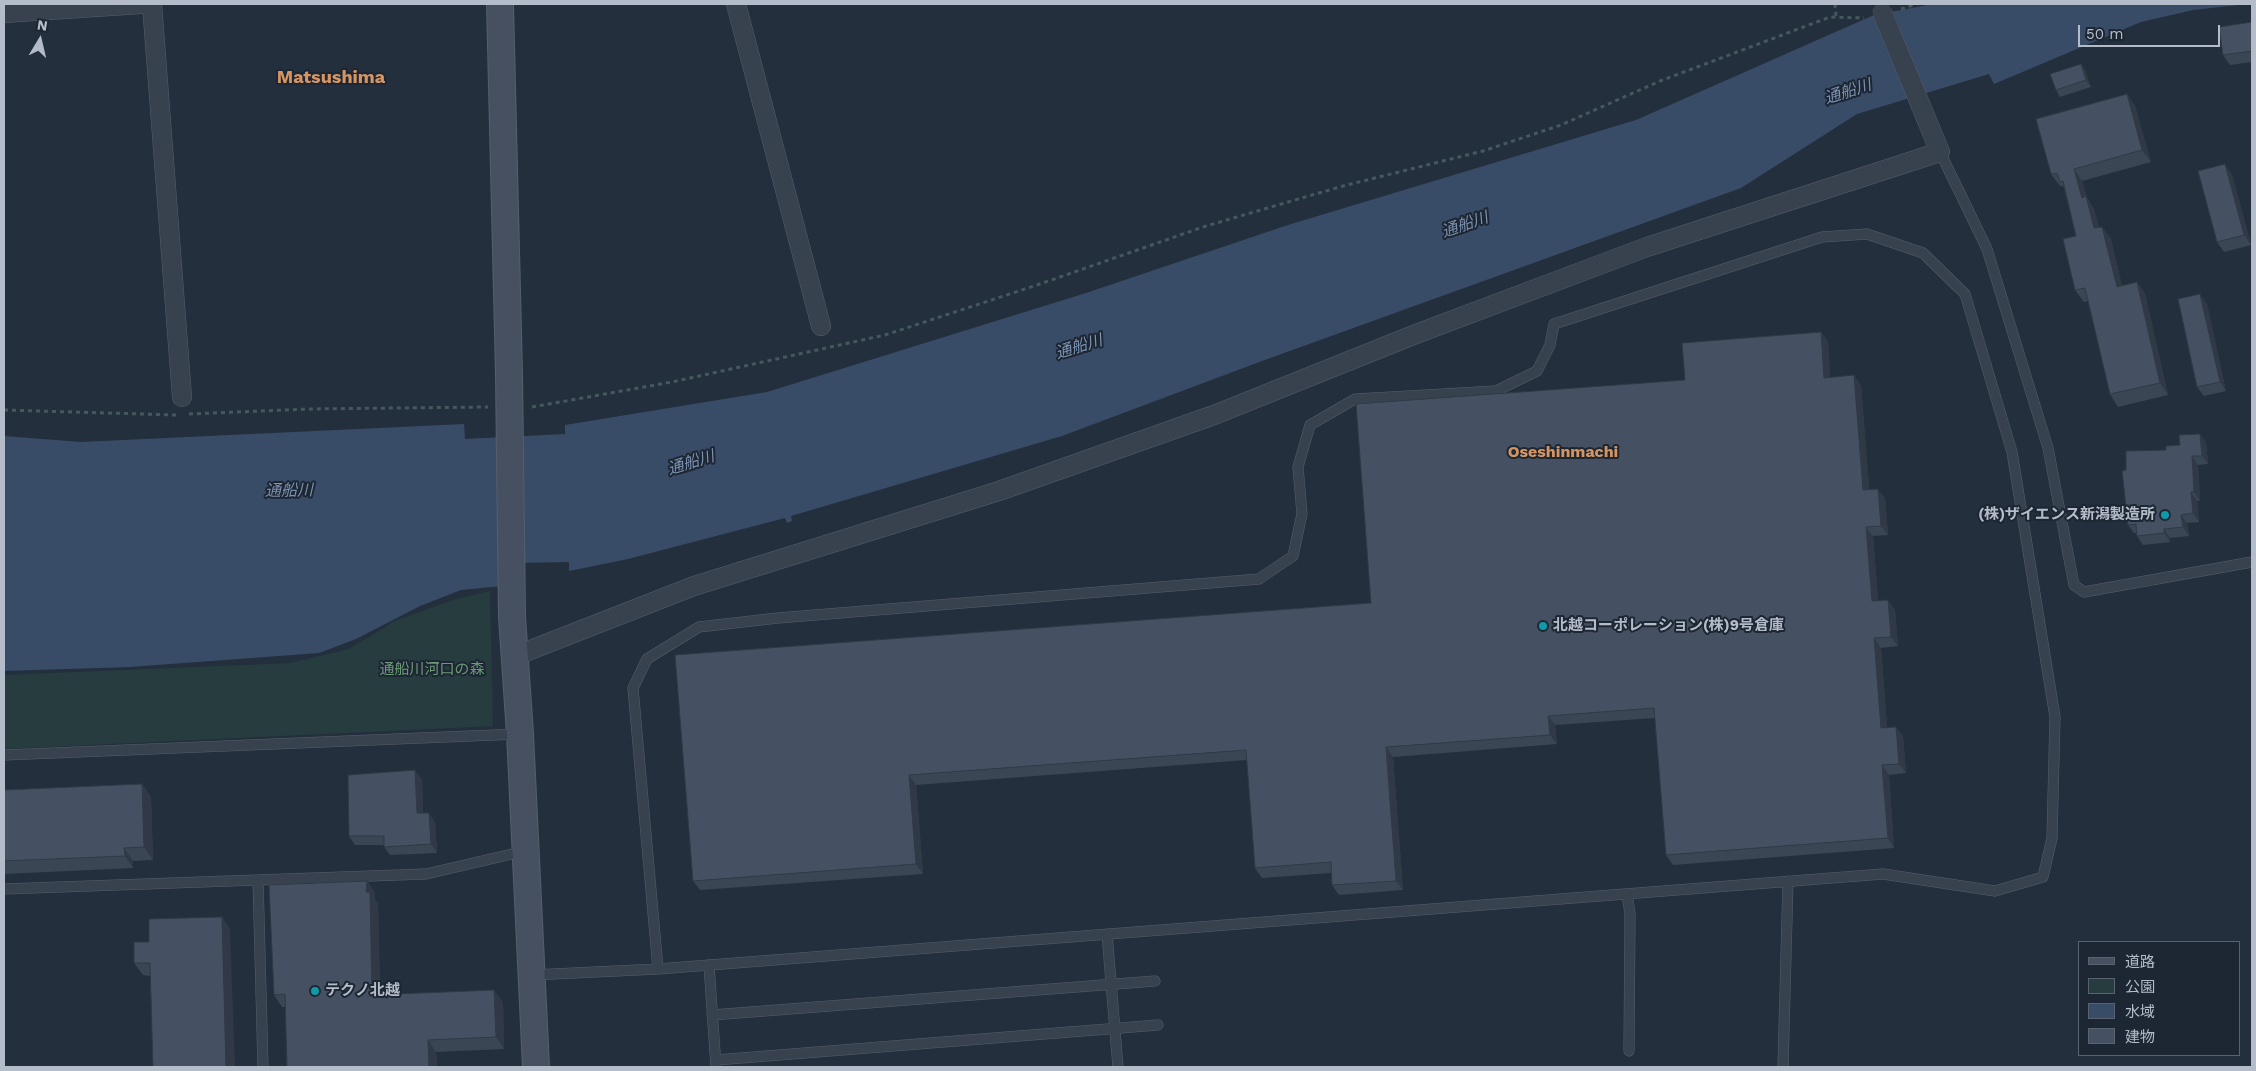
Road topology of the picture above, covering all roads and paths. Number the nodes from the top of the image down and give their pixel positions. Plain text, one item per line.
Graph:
1 (140, 4) edge
2 (152, 4) edge
3 (500, 4) edge
4 (736, 4) edge
5 (1835, 4) edge
6 (1917, 4) edge
7 (1882, 11) edge
8 (4, 13) edge
9 (1836, 17) junction
10 (1940, 152) junction
11 (821, 326) dead end
12 (182, 398) dead end
13 (498, 407) dead end
14 (525, 407) dead end
15 (4, 410) edge
16 (2252, 562) edge
17 (515, 656) junction
18 (520, 734) junction
19 (4, 755) edge
20 (526, 850) junction
21 (258, 880) junction
22 (1788, 881) junction
23 (4, 889) edge
24 (1627, 894) junction
25 (1107, 934) junction
26 (708, 965) junction
27 (658, 969) junction
28 (532, 975) junction
29 (1155, 981) dead end
30 (1111, 985) junction
31 (712, 1015) junction
32 (1158, 1024) dead end
33 (1115, 1028) junction
34 (1629, 1051) dead end
35 (716, 1064) edge
36 (263, 1067) edge
37 (536, 1067) edge
38 (1118, 1067) edge
39 (1783, 1067) edge

1 - 8 street
2 - 12 street
3 - 17 street, bridge
4 - 11 street
5 - 9 path
6 - 7 path
7 - 9 path
7 - 10 street, bridge
9 - 14 path
10 - 16 lane
10 - 17 street
13 - 15 path
17 - 18 street
18 - 19 lane
18 - 20 street
20 - 21 lane
20 - 28 street
21 - 23 lane
21 - 36 lane
22 - 24 lane
22 - 27 lane
22 - 39 lane
24 - 25 lane
24 - 34 lane
25 - 26 lane
25 - 30 lane
26 - 27 lane
26 - 31 lane
27 - 28 lane
28 - 37 street
29 - 30 lane
30 - 31 lane
30 - 33 lane
31 - 35 lane
32 - 33 lane
33 - 35 lane
33 - 38 lane

